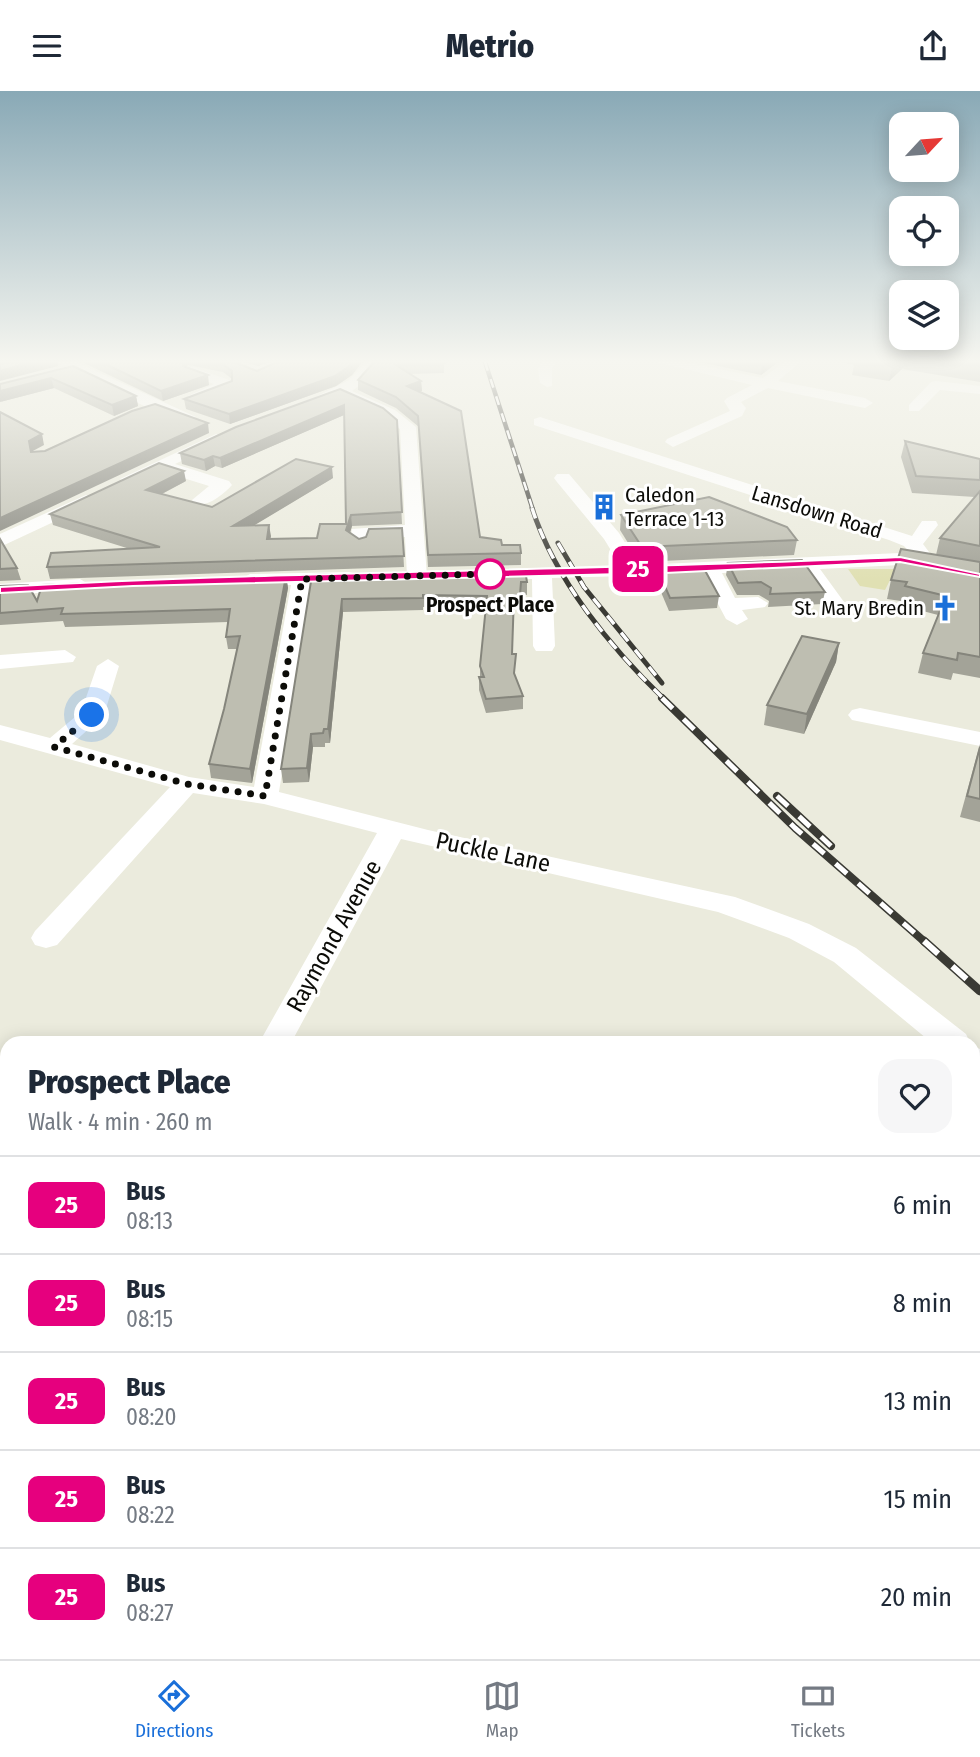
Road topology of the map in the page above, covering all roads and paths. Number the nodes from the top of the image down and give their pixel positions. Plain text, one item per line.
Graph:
1 (223, 435) edge
2 (408, 435) edge
3 (581, 435) edge
4 (688, 435) edge
5 (673, 442) dead end
6 (160, 465) junction
7 (564, 478) dead end
8 (213, 497) dead end
9 (929, 525) dead end
10 (414, 531) junction
11 (0, 541) edge
12 (359, 542) edge
13 (911, 542) junction
14 (927, 562) junction
15 (806, 563) junction
16 (709, 568) junction
17 (624, 569) junction
18 (542, 572) junction
19 (473, 574) edge
20 (980, 574) edge
21 (366, 577) edge
22 (392, 577) edge
23 (302, 579) junction
24 (224, 580) edge
25 (96, 585) edge
26 (0, 590) edge
27 (834, 602) dead end
28 (758, 603) dead end
29 (551, 642) dead end
30 (65, 657) dead end
31 (0, 662) edge
32 (108, 666) dead end
33 (860, 715) dead end
34 (0, 732) edge
35 (980, 739) edge
36 (54, 747) junction
37 (187, 784) junction
38 (265, 796) junction
39 (393, 829) junction
40 (46, 938) dead end
41 (279, 1036) edge
42 (945, 1036) edge

1 - 6 street
2 - 10 street
3 - 13 street, Lansdown Road
4 - 5 street
6 - 8 street
6 - 11 street
7 - 17 street
9 - 13 street
10 - 12 street
10 - 22 street
13 - 14 street, Lansdown Road
14 - 15 street
14 - 20 street
15 - 16 street
15 - 27 street
16 - 17 street
16 - 28 street
17 - 18 street
18 - 19 street
18 - 29 street
21 - 23 street
23 - 24 street
23 - 38 street
25 - 26 street
30 - 31 street
32 - 36 street
33 - 35 street
34 - 36 street, Puckle Lane
36 - 37 street, Puckle Lane
37 - 38 street, Puckle Lane
37 - 40 street
38 - 39 street, Puckle Lane
39 - 41 street, Raymond Avenue
39 - 42 street, Puckle Lane

